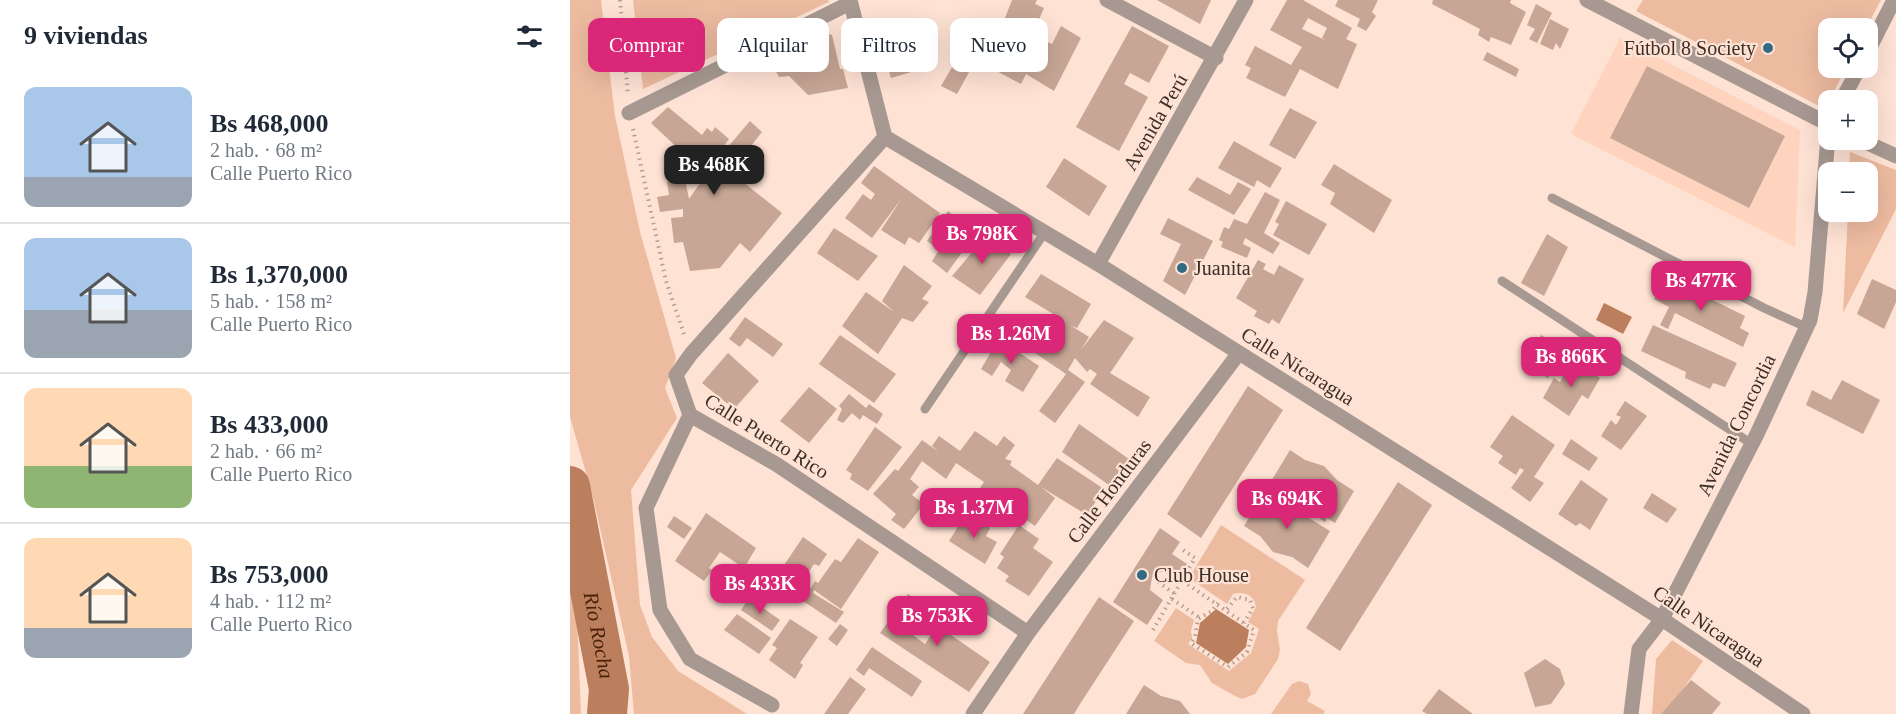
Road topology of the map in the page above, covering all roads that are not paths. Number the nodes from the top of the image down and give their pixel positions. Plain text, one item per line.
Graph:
1 (1107, 0) edge
2 (1246, 0) edge
3 (1587, 0) edge
4 (1894, 0) edge
5 (850, 2) edge
6 (1878, 31) edge
7 (1216, 58) junction
8 (629, 113) road end
9 (1818, 119) edge
10 (885, 137) junction
11 (1878, 148) edge
12 (1827, 150) edge
13 (1896, 156) edge
14 (1552, 198) dead end
15 (1045, 232) junction
16 (1098, 264) junction
17 (1502, 280) dead end
18 (1806, 327) junction
19 (1239, 353) junction
20 (925, 410) dead end
21 (690, 415) junction
22 (1752, 444) junction
23 (1662, 619) junction
24 (1028, 633) junction
25 (772, 705) dead end
26 (973, 714) edge
27 (1631, 714) edge
28 (1803, 714) edge

1 - 7 street
2 - 7 street, Avenida Perú
3 - 9 street
4 - 6 street
5 - 8 street
5 - 10 street
7 - 16 street, Avenida Perú
10 - 15 street, Calle Nicaragua
10 - 21 street, Calle Puerto Rico
11 - 13 street
12 - 18 street, Avenida Concordia
14 - 18 lane
15 - 16 street, Calle Nicaragua
15 - 20 lane
16 - 19 street, Calle Nicaragua
17 - 22 lane
18 - 22 street, Avenida Concordia
19 - 23 street, Calle Nicaragua
19 - 24 street, Calle Honduras
21 - 24 street, Calle Puerto Rico
21 - 25 street
22 - 23 street, Avenida Concordia
23 - 27 street, Avenida Concordia
23 - 28 street, Calle Nicaragua
24 - 26 street, Calle Honduras

